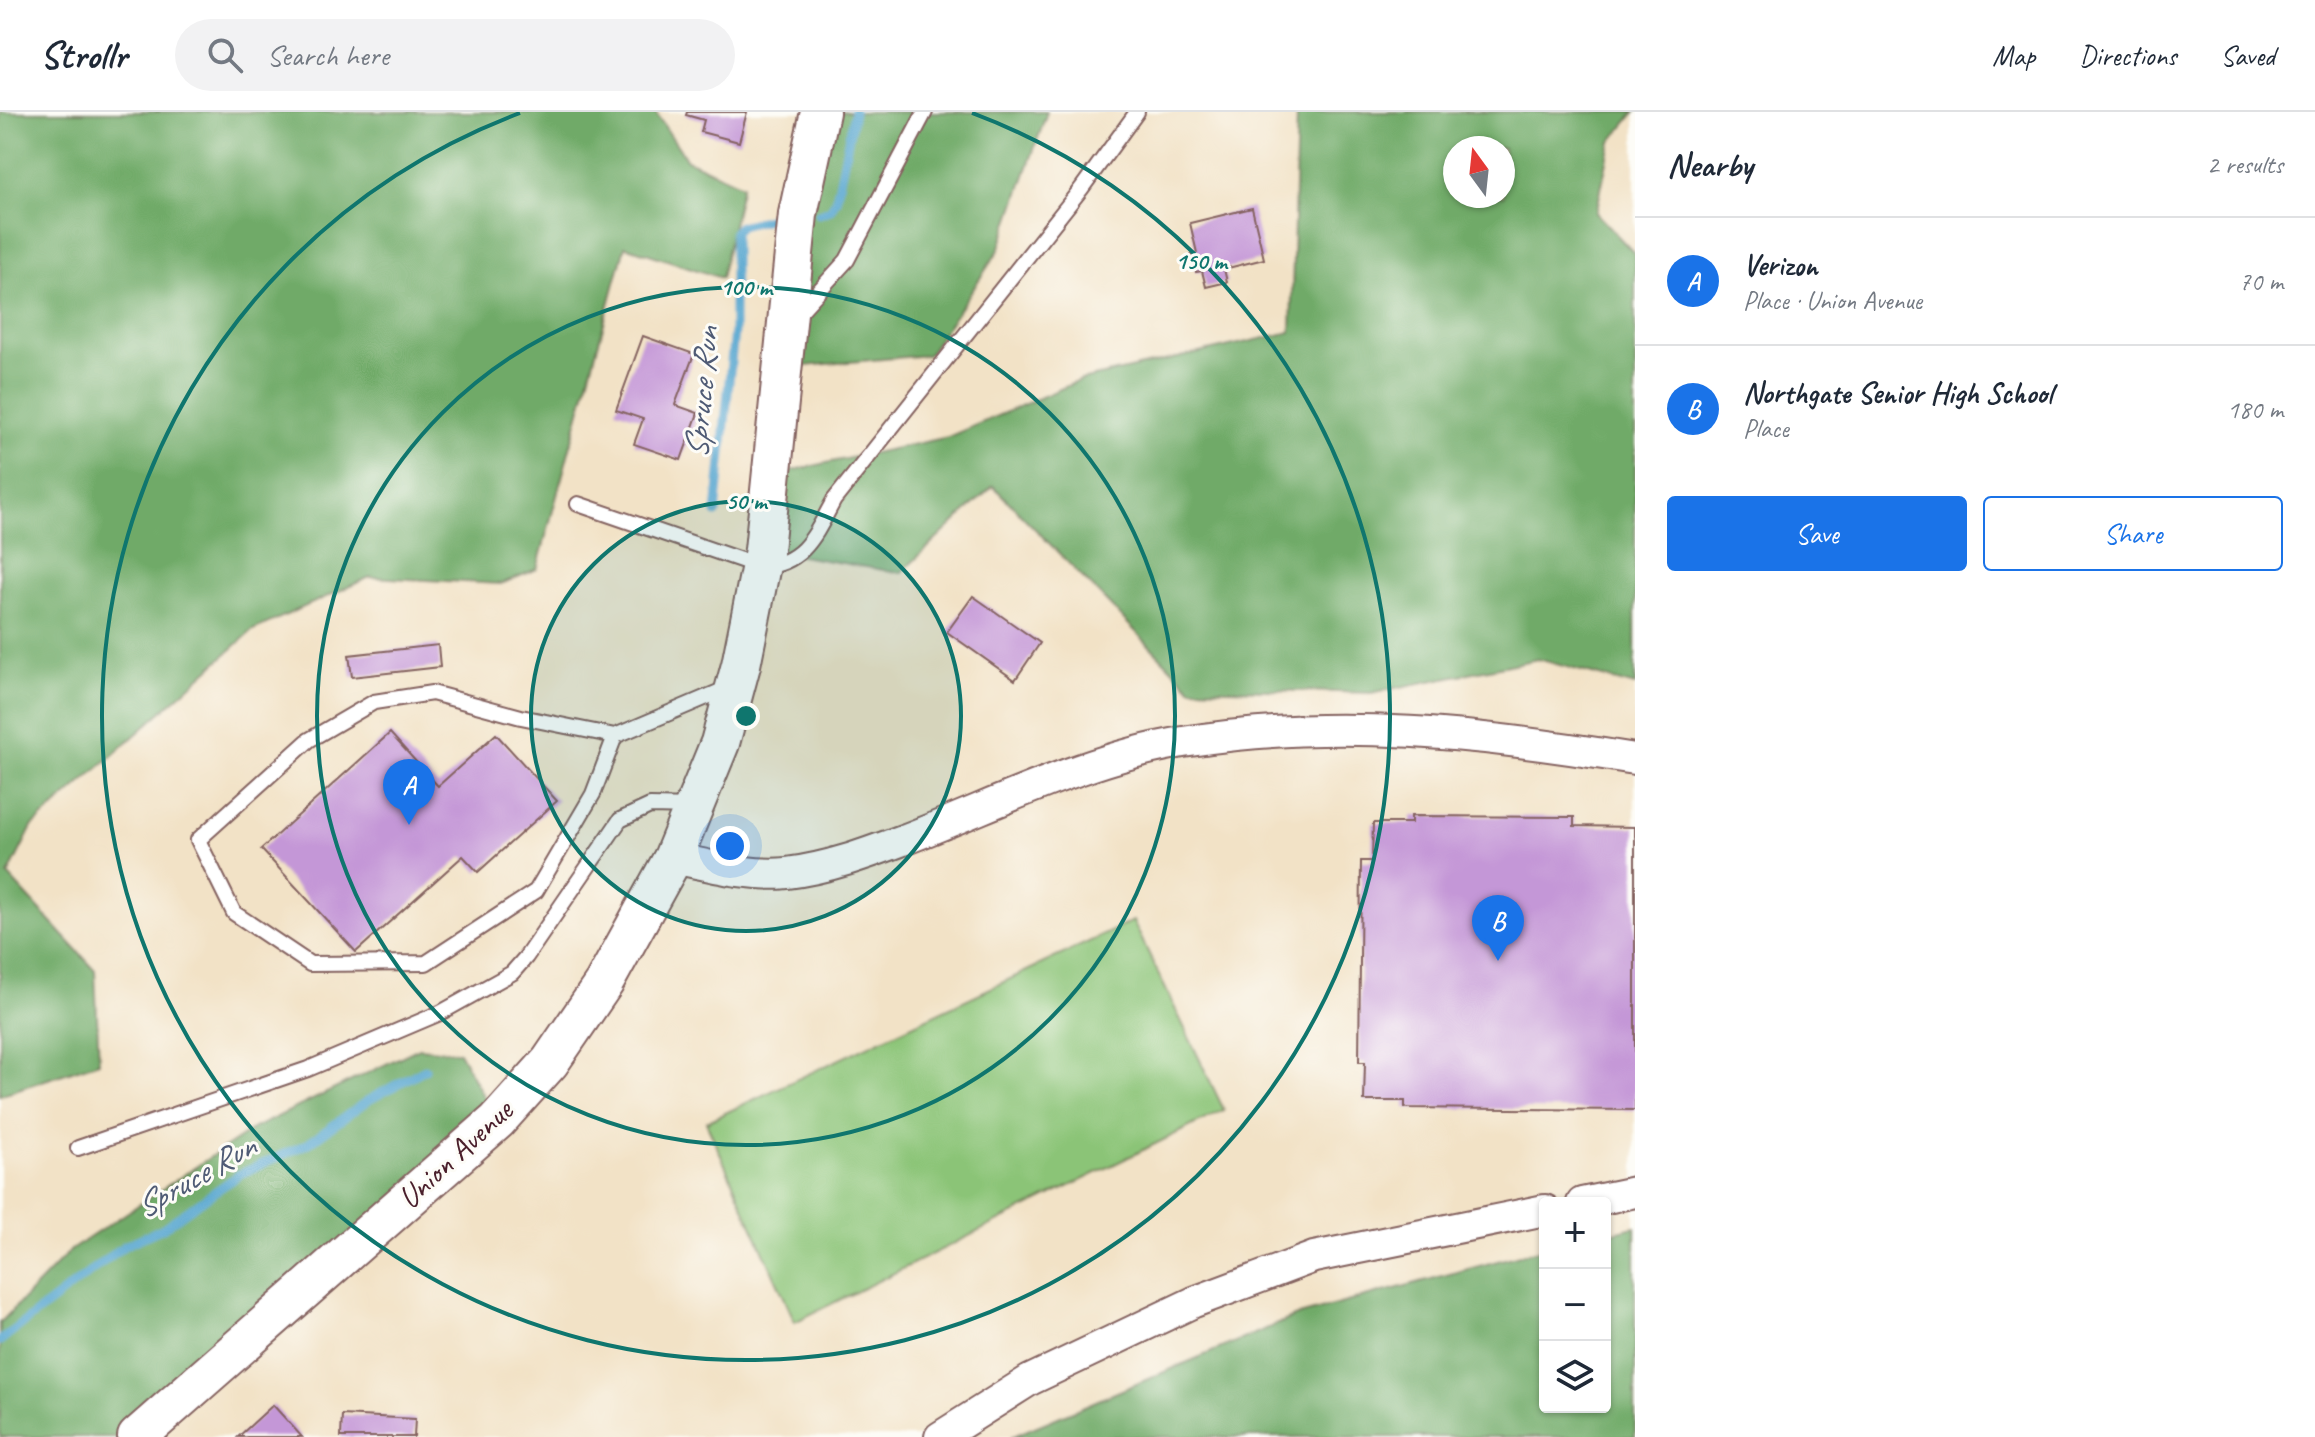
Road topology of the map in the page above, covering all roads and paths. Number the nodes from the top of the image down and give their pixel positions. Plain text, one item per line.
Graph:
1 (820, 112) edge
2 (925, 112) edge
3 (1137, 112) edge
4 (787, 325) junction
5 (578, 504) dead end
6 (761, 567) junction
7 (736, 685) junction
8 (615, 736) junction
9 (1635, 759) edge
10 (694, 807) junction
11 (673, 858) junction
12 (78, 1148) dead end
13 (1635, 1192) edge
14 (1611, 1197) edge
15 (1539, 1211) edge
16 (137, 1437) edge
17 (940, 1437) edge

1 - 4 street, Union Avenue
2 - 4 lane
3 - 6 lane
4 - 6 street, Union Avenue
5 - 6 lane
6 - 7 street, Union Avenue
7 - 8 lane
7 - 10 street, Union Avenue
8 - 8 lane
9 - 11 street
10 - 11 street, Union Avenue
10 - 12 lane
11 - 16 street, Union Avenue
13 - 14 street
15 - 17 street

